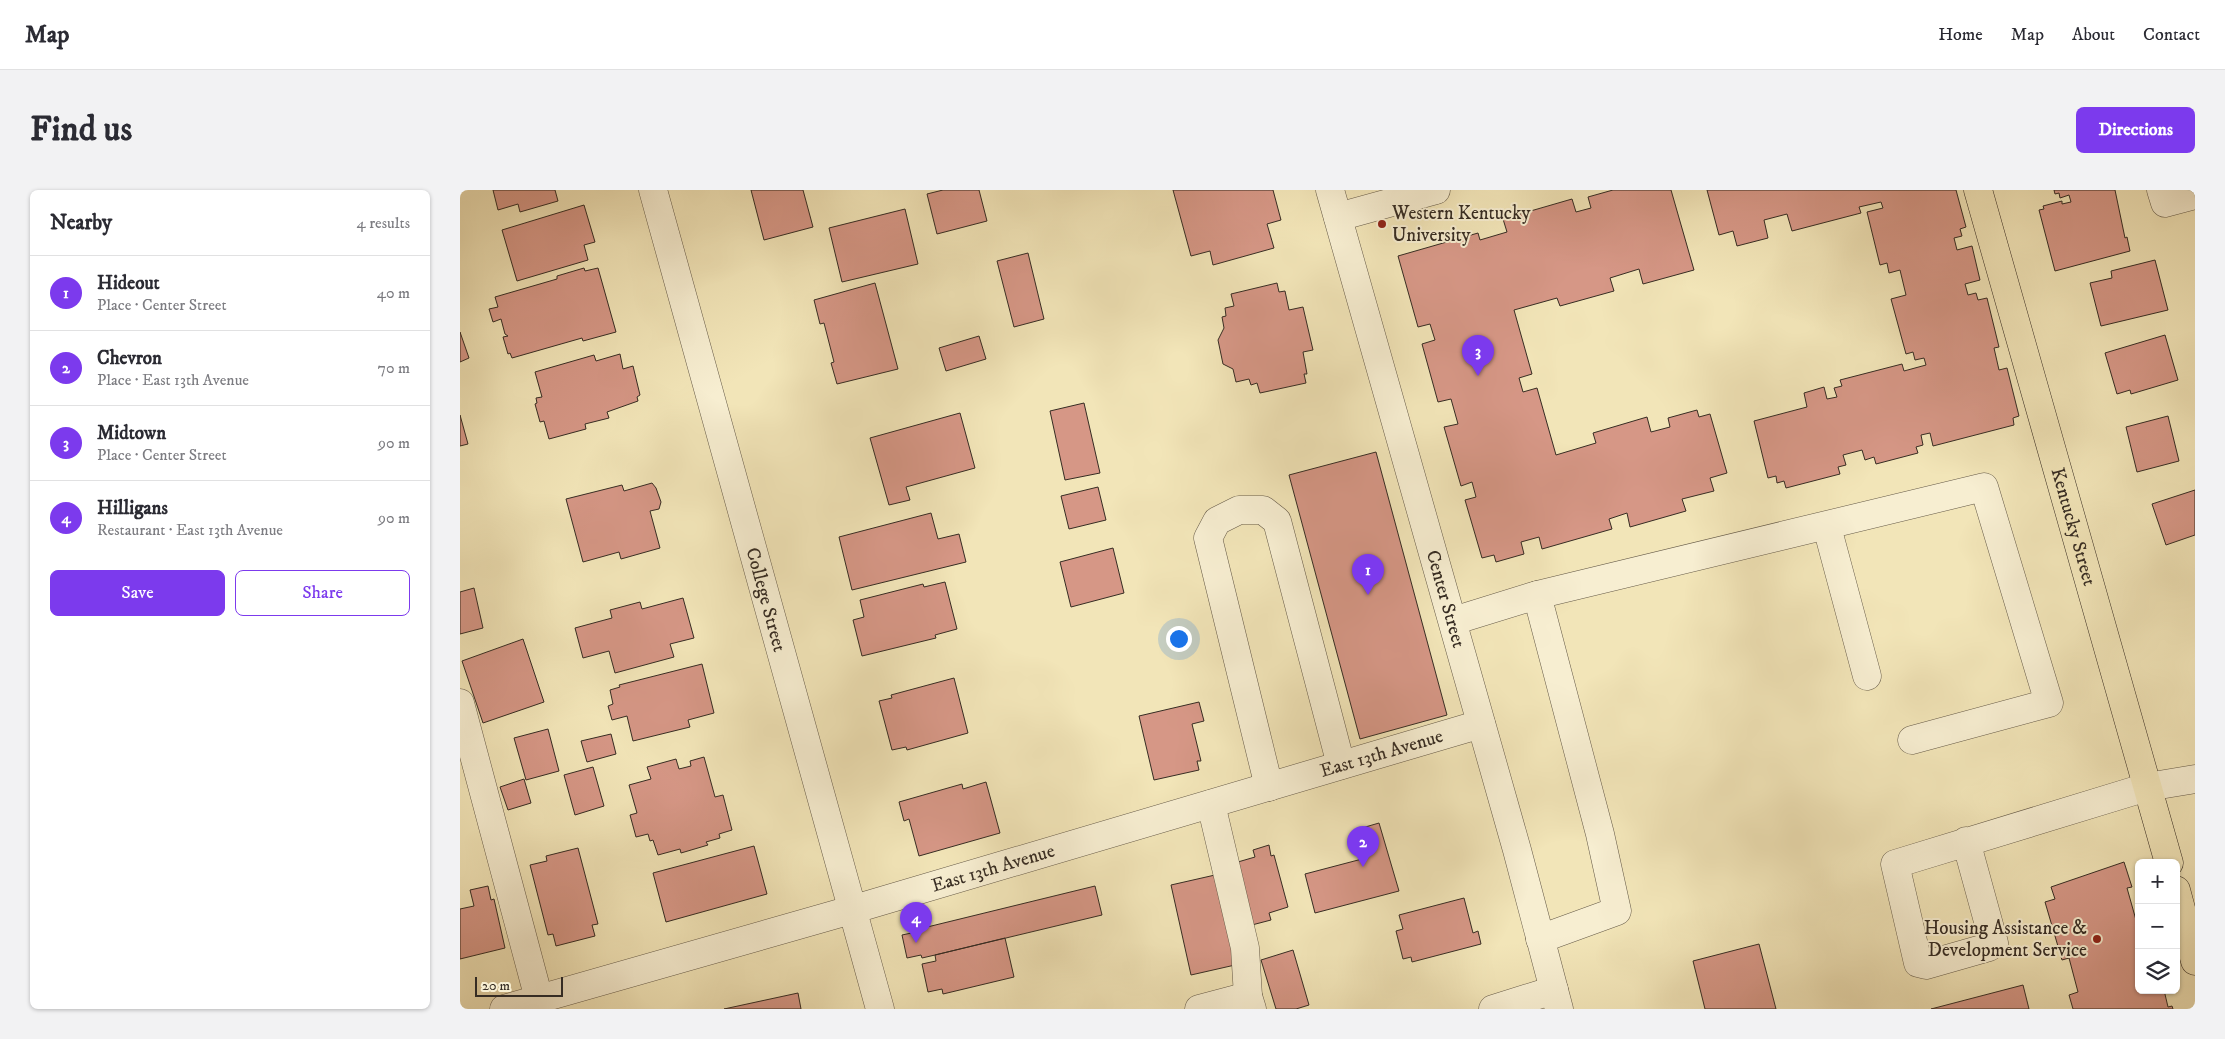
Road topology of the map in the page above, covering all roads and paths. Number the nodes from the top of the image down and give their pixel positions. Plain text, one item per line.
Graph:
1 (653, 190) edge
2 (1330, 190) edge
3 (1436, 190) edge
4 (1978, 190) edge
5 (2161, 190) edge
6 (2195, 195) edge
7 (1338, 217) junction
8 (1827, 527) junction
9 (1537, 595) junction
10 (1453, 621) junction
11 (1866, 676) dead end
12 (460, 703) edge
13 (1481, 724) junction
14 (1912, 740) dead end
15 (1341, 765) junction
16 (2195, 779) edge
17 (1269, 787) junction
18 (2147, 787) junction
19 (1211, 804) junction
20 (1966, 841) junction
21 (2167, 859) edge
22 (2180, 904) edge
23 (851, 910) junction
24 (1540, 939) junction
25 (2195, 961) edge
26 (539, 999) junction
27 (1556, 999) edge
28 (1250, 1003) edge
29 (504, 1009) edge
30 (880, 1009) edge
31 (1199, 1009) edge
32 (1493, 1009) edge

1 - 23 street, College Street
2 - 7 street, Center Street
3 - 7 street
4 - 18 main road, Kentucky Street
5 - 6 street
7 - 10 street, Center Street
8 - 9 street
8 - 11 street
8 - 14 street
9 - 10 street
9 - 24 street
10 - 13 street, Center Street
12 - 26 street
13 - 15 street, East 13th Avenue
13 - 24 street, Center Street
15 - 17 street, East 13th Avenue
15 - 17 street
16 - 18 street
17 - 19 street, East 13th Avenue
18 - 20 street
18 - 21 main road, Kentucky Street
19 - 23 street, East 13th Avenue
19 - 28 street
20 - 20 street
22 - 25 main road
23 - 26 street, East 13th Avenue
23 - 30 street, College Street
24 - 27 street, Center Street
26 - 29 street, East 13th Avenue
27 - 32 street
28 - 31 street

